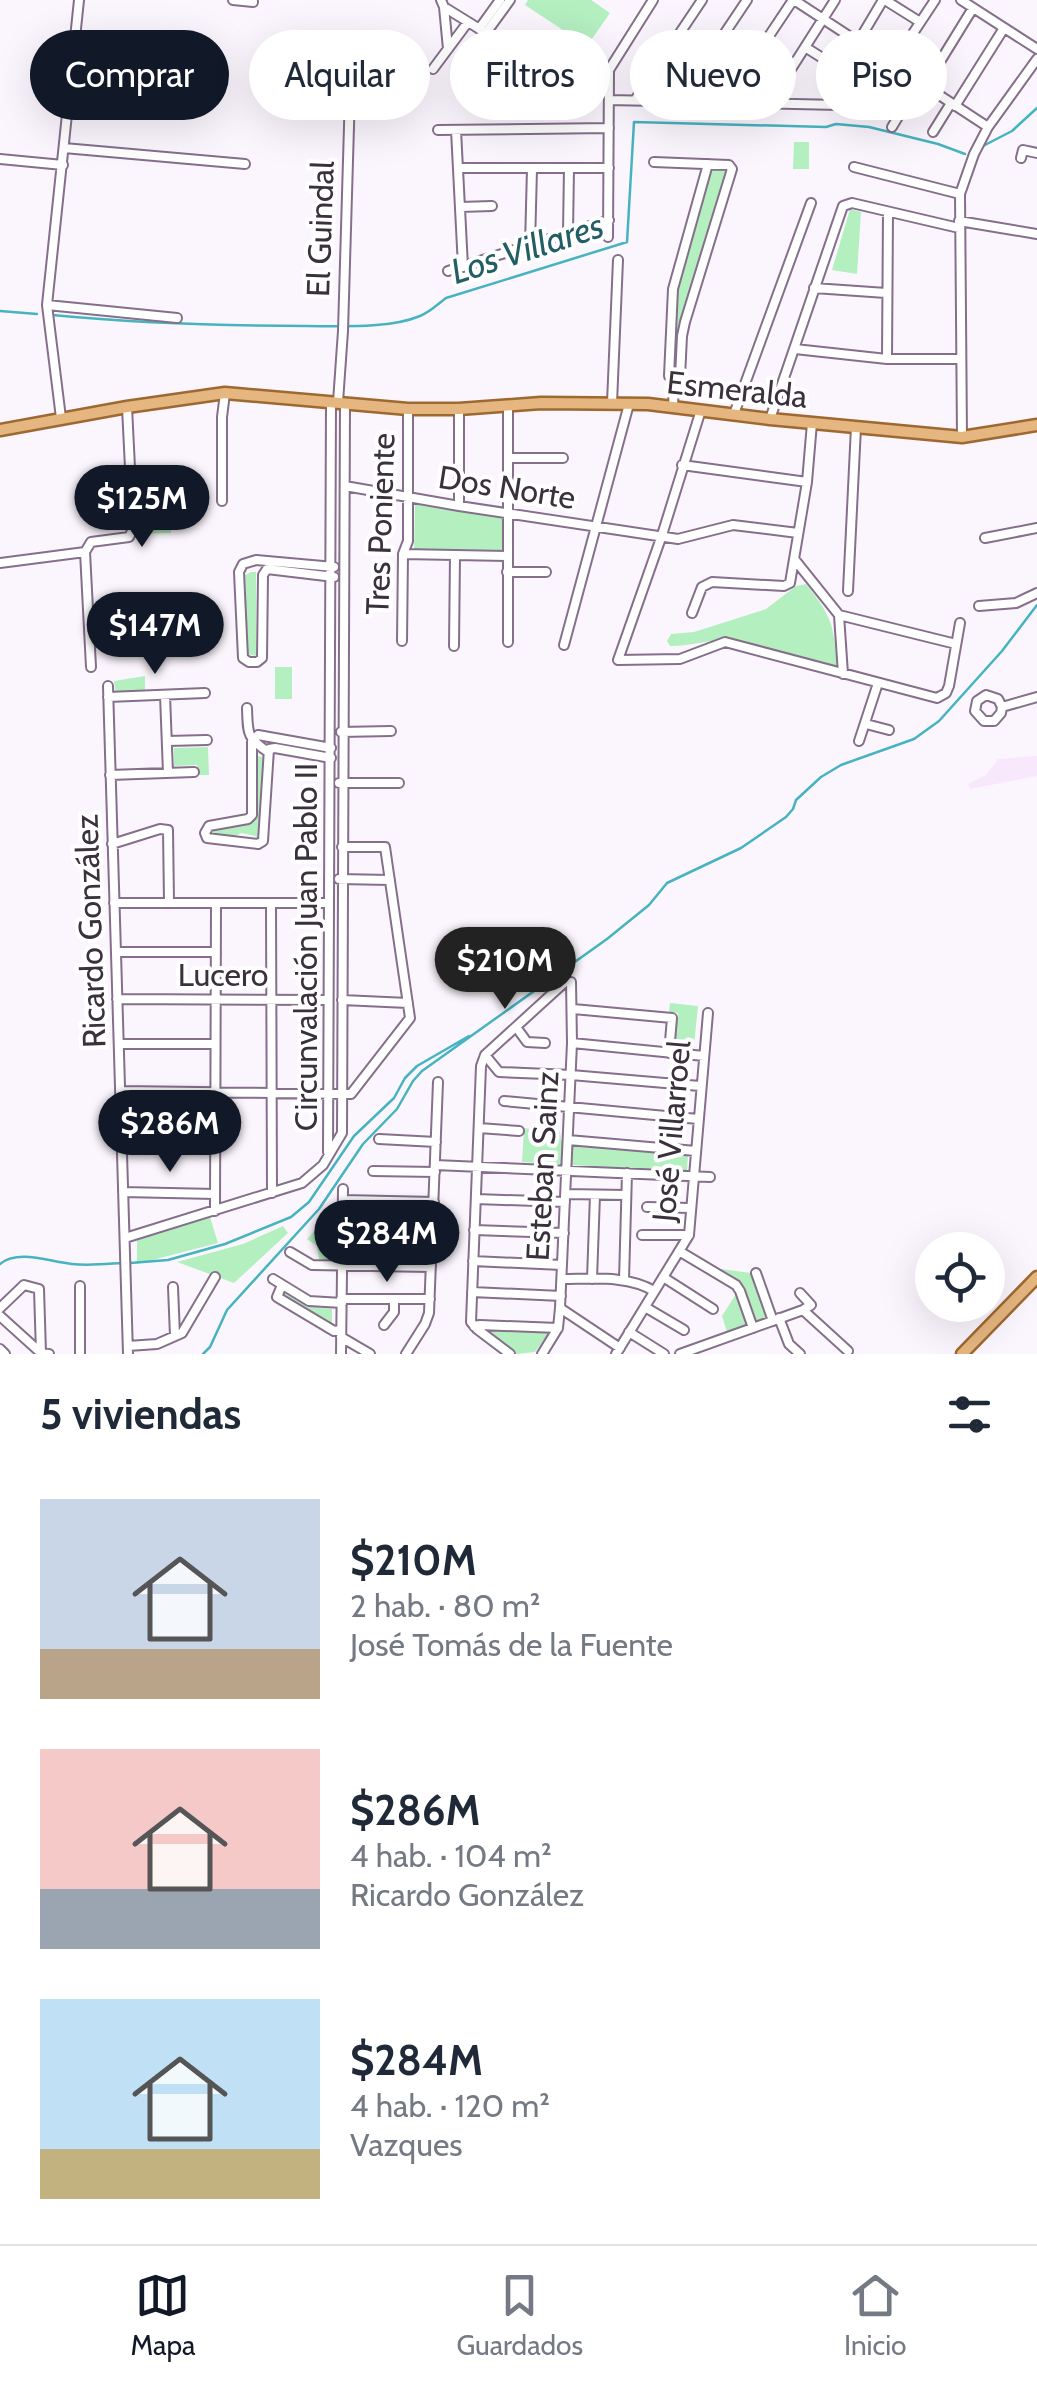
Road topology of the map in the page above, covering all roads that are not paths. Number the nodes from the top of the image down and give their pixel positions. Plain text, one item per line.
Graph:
1 (80, 0) edge
2 (233, 0) edge
3 (500, 0) edge
4 (510, 0) edge
5 (654, 0) edge
6 (702, 0) edge
7 (747, 0) edge
8 (794, 0) edge
9 (835, 0) edge
10 (884, 0) edge
11 (935, 0) edge
12 (960, 0) edge
13 (253, 2) edge
14 (442, 3) edge
15 (974, 8) junction
16 (823, 19) junction
17 (468, 22) junction
18 (920, 22) junction
19 (1004, 28) junction
20 (481, 30) edge
21 (484, 30) edge
22 (484, 30) edge
23 (682, 30) edge
24 (727, 30) edge
25 (774, 30) edge
26 (840, 30) edge
27 (865, 30) edge
28 (915, 30) edge
29 (805, 47) junction
30 (947, 47) edge
31 (448, 49) junction
32 (1037, 49) edge
33 (816, 54) edge
34 (1037, 60) edge
35 (796, 61) edge
36 (610, 68) edge
37 (433, 69) dead end
38 (947, 100) edge
39 (953, 104) junction
40 (349, 120) edge
41 (609, 120) edge
42 (896, 120) edge
43 (892, 127) dead end
44 (609, 128) junction
45 (988, 128) junction
46 (438, 130) dead end
47 (456, 130) junction
48 (933, 132) dead end
49 (64, 148) junction
50 (1037, 153) edge
51 (1021, 158) dead end
52 (0, 159) edge
53 (654, 162) dead end
54 (245, 164) dead end
55 (708, 164) junction
56 (63, 165) junction
57 (854, 166) dead end
58 (458, 168) junction
59 (568, 168) junction
60 (609, 168) junction
61 (532, 169) junction
62 (960, 194) junction
63 (812, 204) dead end
64 (492, 206) dead end
65 (460, 207) junction
66 (888, 212) junction
67 (609, 220) junction
68 (959, 224) junction
69 (568, 234) junction
70 (1037, 234) edge
71 (608, 236) dead end
72 (530, 245) junction
73 (618, 260) dead end
74 (463, 267) junction
75 (448, 271) dead end
76 (814, 288) junction
77 (886, 293) junction
78 (47, 305) junction
79 (177, 318) dead end
80 (670, 336) junction
81 (682, 336) junction
82 (796, 349) junction
83 (887, 359) junction
84 (960, 359) junction
85 (674, 380) junction
86 (225, 393) junction
87 (338, 402) junction
88 (612, 403) junction
89 (629, 404) junction
90 (508, 405) junction
91 (127, 407) junction
92 (673, 407) junction
93 (408, 409) junction
94 (459, 409) junction
95 (701, 410) junction
96 (734, 414) junction
97 (61, 418) junction
98 (770, 419) junction
99 (812, 423) junction
100 (1037, 425) edge
101 (856, 427) junction
102 (0, 430) edge
103 (962, 436) junction
104 (508, 458) junction
105 (563, 458) dead end
106 (682, 465) junction
107 (807, 482) junction
108 (345, 486) junction
109 (409, 498) junction
110 (222, 500) dead end
111 (459, 506) junction
112 (508, 513) junction
113 (596, 526) junction
114 (1037, 528) edge
115 (662, 534) junction
116 (798, 534) junction
117 (984, 538) dead end
118 (85, 552) junction
119 (404, 554) junction
120 (455, 555) junction
121 (508, 556) junction
122 (794, 560) junction
123 (0, 563) edge
124 (243, 564) junction
125 (331, 572) junction
126 (343, 572) junction
127 (508, 572) junction
128 (546, 572) dead end
129 (262, 574) junction
130 (848, 591) dead end
131 (1037, 593) edge
132 (979, 606) dead end
133 (692, 613) dead end
134 (839, 616) junction
135 (960, 623) dead end
136 (402, 640) dead end
137 (508, 642) dead end
138 (956, 644) junction
139 (564, 645) dead end
140 (454, 646) dead end
141 (91, 667) dead end
142 (843, 674) junction
143 (878, 683) junction
144 (108, 686) dead end
145 (205, 693) dead end
146 (165, 695) junction
147 (1037, 697) edge
148 (108, 698) junction
149 (1002, 707) dead end
150 (247, 708) dead end
151 (866, 724) junction
152 (888, 730) dead end
153 (391, 731) dead end
154 (331, 732) junction
155 (344, 732) junction
156 (208, 740) dead end
157 (167, 741) junction
158 (859, 741) dead end
159 (252, 742) junction
160 (268, 752) junction
161 (331, 753) junction
162 (194, 772) dead end
163 (168, 773) junction
164 (110, 775) junction
165 (330, 782) junction
166 (343, 783) junction
167 (400, 783) dead end
168 (112, 844) junction
169 (342, 848) junction
170 (329, 878) junction
171 (342, 879) junction
172 (390, 880) junction
173 (114, 902) junction
174 (169, 902) junction
175 (329, 903) junction
176 (216, 904) junction
177 (270, 904) junction
178 (116, 952) junction
179 (216, 952) junction
180 (117, 999) junction
181 (216, 999) junction
182 (271, 999) junction
183 (328, 1000) junction
184 (342, 1000) junction
185 (408, 1003) junction
186 (572, 1008) junction
187 (708, 1013) dead end
188 (516, 1027) junction
189 (545, 1043) dead end
190 (572, 1043) junction
191 (119, 1044) junction
192 (215, 1044) junction
193 (669, 1053) junction
194 (486, 1055) junction
195 (704, 1056) junction
196 (571, 1074) junction
197 (438, 1082) dead end
198 (700, 1086) junction
199 (120, 1092) junction
200 (215, 1092) junction
201 (272, 1092) junction
202 (334, 1094) junction
203 (504, 1101) dead end
204 (570, 1106) junction
205 (698, 1119) junction
206 (479, 1128) junction
207 (519, 1131) dead end
208 (122, 1140) junction
209 (379, 1140) dead end
210 (568, 1140) junction
211 (215, 1142) junction
212 (436, 1142) junction
213 (696, 1151) junction
214 (477, 1166) junction
215 (435, 1168) junction
216 (567, 1169) junction
217 (373, 1171) dead end
218 (627, 1172) junction
219 (694, 1176) junction
220 (710, 1177) dead end
221 (343, 1188) dead end
222 (123, 1192) junction
223 (272, 1193) junction
224 (215, 1194) junction
225 (595, 1195) junction
226 (626, 1196) junction
227 (566, 1198) junction
228 (476, 1199) junction
229 (343, 1200) junction
230 (434, 1202) junction
231 (647, 1207) dead end
232 (690, 1208) junction
233 (215, 1211) junction
234 (474, 1230) junction
235 (432, 1233) junction
236 (564, 1233) junction
237 (342, 1234) junction
238 (642, 1235) dead end
239 (689, 1235) junction
240 (124, 1238) junction
241 (679, 1251) junction
242 (290, 1252) dead end
243 (473, 1261) junction
244 (342, 1265) junction
245 (562, 1265) junction
246 (431, 1266) junction
247 (756, 1273) dead end
248 (663, 1277) junction
249 (1037, 1277) edge
250 (215, 1278) dead end
251 (562, 1278) junction
252 (273, 1279) dead end
253 (592, 1279) junction
254 (624, 1280) junction
255 (282, 1285) junction
256 (80, 1286) dead end
257 (172, 1287) dead end
258 (654, 1291) junction
259 (472, 1292) junction
260 (800, 1293) dead end
261 (561, 1296) junction
262 (430, 1299) junction
263 (394, 1300) junction
264 (342, 1301) junction
265 (645, 1307) junction
266 (0, 1308) edge
267 (560, 1308) junction
268 (712, 1309) dead end
269 (803, 1310) junction
270 (0, 1316) edge
271 (776, 1320) junction
272 (384, 1325) dead end
273 (474, 1326) junction
274 (558, 1328) junction
275 (753, 1328) junction
276 (684, 1330) dead end
277 (630, 1332) junction
278 (341, 1333) junction
279 (175, 1336) junction
280 (128, 1350) edge
281 (618, 1351) edge
282 (848, 1351) dead end
283 (41, 1353) edge
284 (49, 1354) edge
285 (80, 1354) edge
286 (340, 1354) edge
287 (370, 1354) edge
288 (406, 1354) edge
289 (510, 1354) edge
290 (542, 1354) edge
291 (664, 1354) edge
292 (680, 1354) edge
293 (800, 1354) edge
294 (962, 1354) edge

1 - 49 street
2 - 13 street
3 - 21 street
4 - 22 street
5 - 36 street
6 - 23 street
7 - 24 street
8 - 16 street
8 - 25 street
9 - 16 street
10 - 18 street
10 - 27 street
11 - 18 street
12 - 15 street
14 - 17 street
14 - 31 street
15 - 19 street
15 - 30 street
16 - 26 street
16 - 29 street
17 - 20 street
17 - 31 street
18 - 28 street
19 - 32 street
19 - 39 street
29 - 33 street
29 - 35 street
31 - 37 street
34 - 45 street
38 - 39 street
39 - 45 street
39 - 48 street
40 - 87 street, El Guindal
41 - 44 street
42 - 43 street
44 - 47 street
44 - 60 street
45 - 62 street
46 - 47 street
47 - 58 street
49 - 54 street
49 - 56 street
50 - 51 street
52 - 56 street
53 - 55 street
55 - 80 street
55 - 81 street
56 - 78 street
57 - 62 street
58 - 61 street
58 - 65 street
59 - 60 street
59 - 61 street
59 - 69 street
60 - 67 street
61 - 72 street
62 - 68 street
63 - 96 street
64 - 65 street
65 - 74 street
66 - 68 street
66 - 76 street
66 - 77 street
67 - 69 street
67 - 71 street
68 - 70 street
68 - 84 street
69 - 72 street
72 - 74 street
73 - 88 street
74 - 75 street
76 - 77 street
76 - 82 street
77 - 83 street
78 - 79 street
78 - 97 street
80 - 81 street
80 - 85 street
81 - 85 street
82 - 83 street
82 - 98 street
83 - 84 street
84 - 103 street
85 - 92 street
86 - 87 main road, Esmeralda
86 - 91 main road
86 - 110 street
87 - 93 main road, Esmeralda
87 - 108 street, Circunvalación Juan Pablo II
87 - 125 street, Circunvalación Juan Pablo II
88 - 89 main road, Esmeralda
88 - 90 main road, Esmeralda
89 - 92 main road, Esmeralda
89 - 113 street
90 - 94 main road, Esmeralda
90 - 104 street
91 - 97 main road
91 - 118 street
92 - 95 main road, Esmeralda
93 - 94 main road, Esmeralda
93 - 109 street, Tres Poniente
94 - 111 street
95 - 96 main road, Esmeralda
95 - 106 street
96 - 98 main road, Esmeralda
97 - 102 main road
98 - 99 main road, Esmeralda
99 - 101 main road, Esmeralda
99 - 107 street
100 - 103 main road, Esmeralda
101 - 103 main road, Esmeralda
101 - 130 street
104 - 105 street
104 - 112 street
106 - 107 street
106 - 115 street
107 - 116 street
108 - 109 street, Dos Norte
108 - 126 street, Circunvalación Juan Pablo II
109 - 111 street, Dos Norte
109 - 119 street, Tres Poniente
111 - 112 street, Dos Norte
112 - 113 street, Dos Norte
112 - 121 street
113 - 115 street, Dos Norte
113 - 139 street
114 - 117 street
115 - 116 street, Dos Norte
115 - 142 street
116 - 122 street
118 - 123 street
118 - 141 street
119 - 120 street
119 - 136 street, Tres Poniente
120 - 121 street
120 - 140 street
121 - 127 street
122 - 133 street
122 - 134 street
124 - 125 street
124 - 129 street
124 - 129 street
125 - 126 street
125 - 129 street
125 - 154 street, Circunvalación Juan Pablo II
126 - 155 street, Circunvalación Juan Pablo II
127 - 128 street
127 - 137 street
131 - 132 street
134 - 138 street
134 - 142 street
135 - 138 street
138 - 143 street
142 - 143 street
143 - 151 street
144 - 148 street, Ricardo González
145 - 146 street
146 - 148 street
146 - 157 street
147 - 149 street
148 - 164 street, Ricardo González
150 - 159 street
151 - 152 street
151 - 158 street
153 - 155 street
154 - 155 street
154 - 161 street, Circunvalación Juan Pablo II
155 - 166 street, Circunvalación Juan Pablo II
156 - 157 street
157 - 163 street
159 - 160 street
159 - 160 street
159 - 161 street
160 - 161 street
161 - 165 street, Circunvalación Juan Pablo II
162 - 163 street
163 - 164 street
164 - 168 street, Ricardo González
165 - 166 street
165 - 170 street, Circunvalación Juan Pablo II
166 - 167 street
166 - 169 street, Circunvalación Juan Pablo II
168 - 173 street, Ricardo González
168 - 174 street
169 - 171 street, Circunvalación Juan Pablo II
169 - 172 street
170 - 171 street
170 - 175 street, Circunvalación Juan Pablo II
171 - 172 street
171 - 184 street, Circunvalación Juan Pablo II
172 - 185 street
173 - 174 street
173 - 178 street, Ricardo González
174 - 176 street
175 - 177 street
175 - 183 street, Circunvalación Juan Pablo II
176 - 177 street
176 - 179 street
177 - 182 street
178 - 179 street
178 - 180 street, Ricardo González
179 - 181 street
180 - 181 street, Lucero
180 - 191 street, Ricardo González
181 - 182 street, Lucero
181 - 192 street
182 - 183 street, Lucero
182 - 201 street
183 - 202 street, Circunvalación Juan Pablo II
184 - 185 street
184 - 202 street, Circunvalación Juan Pablo II
185 - 202 street
186 - 188 street, Esteban Sainz
186 - 190 street, Esteban Sainz
186 - 193 street
187 - 195 street, José Villarroel
188 - 189 street
188 - 194 street
190 - 193 street
190 - 196 street, Esteban Sainz
191 - 192 street
191 - 199 street, Ricardo González
192 - 200 street
193 - 195 street
194 - 196 street
194 - 206 street
195 - 198 street, José Villarroel
196 - 198 street
196 - 204 street, Esteban Sainz
197 - 212 street
198 - 205 street, José Villarroel
199 - 200 street
199 - 208 street, Ricardo González
200 - 201 street
200 - 211 street
201 - 202 street
201 - 223 street
202 - 223 street, Circunvalación Juan Pablo II
203 - 204 street
204 - 205 street
204 - 210 street, Esteban Sainz
205 - 213 street, José Villarroel
206 - 207 street
206 - 214 street
208 - 211 street
208 - 222 street, Ricardo González
209 - 212 street
210 - 213 street
210 - 216 street, Esteban Sainz
211 - 224 street
212 - 215 street
213 - 219 street, José Villarroel
214 - 215 street
214 - 216 street
214 - 228 street
215 - 217 street
215 - 230 street
216 - 218 street
216 - 227 street, Esteban Sainz
218 - 219 street
218 - 226 street
219 - 220 street
219 - 232 street, José Villarroel
221 - 229 street
222 - 224 street
222 - 240 street, Ricardo González
223 - 233 street
224 - 233 street
225 - 226 street
225 - 227 street
225 - 253 street
226 - 254 street
227 - 228 street
227 - 236 street, Esteban Sainz
228 - 234 street
229 - 230 street
229 - 237 street
230 - 235 street
231 - 232 street
232 - 239 street, José Villarroel
233 - 240 street
234 - 236 street
234 - 243 street
235 - 237 street
235 - 246 street
236 - 245 street, Esteban Sainz
237 - 244 street
238 - 239 street
239 - 241 street, José Villarroel
240 - 280 street, Ricardo González
241 - 248 street, José Villarroel
241 - 275 street
242 - 244 street
243 - 245 street
243 - 259 street
244 - 246 street
244 - 264 street
245 - 251 street, Esteban Sainz
246 - 262 street
247 - 271 street
248 - 258 street, José Villarroel
248 - 268 street
249 - 294 main road
250 - 279 street
251 - 253 street
251 - 261 street, Esteban Sainz
252 - 255 street
253 - 254 street
254 - 258 street
255 - 264 street
255 - 278 street
256 - 285 street
257 - 279 street
258 - 265 street, José Villarroel
259 - 261 street
259 - 273 street
260 - 269 street
261 - 267 street, Esteban Sainz
262 - 263 street
262 - 288 street
263 - 264 street
263 - 272 street
264 - 278 street
265 - 276 street
265 - 277 street, José Villarroel
266 - 283 street
267 - 274 street, Esteban Sainz
267 - 281 street
269 - 271 street
269 - 282 street
270 - 283 street
271 - 275 street
271 - 293 street
273 - 274 street
273 - 289 street
274 - 290 street, Esteban Sainz
275 - 292 street
277 - 281 street, José Villarroel
277 - 291 street
278 - 286 street
278 - 287 street
279 - 280 street
283 - 284 street

